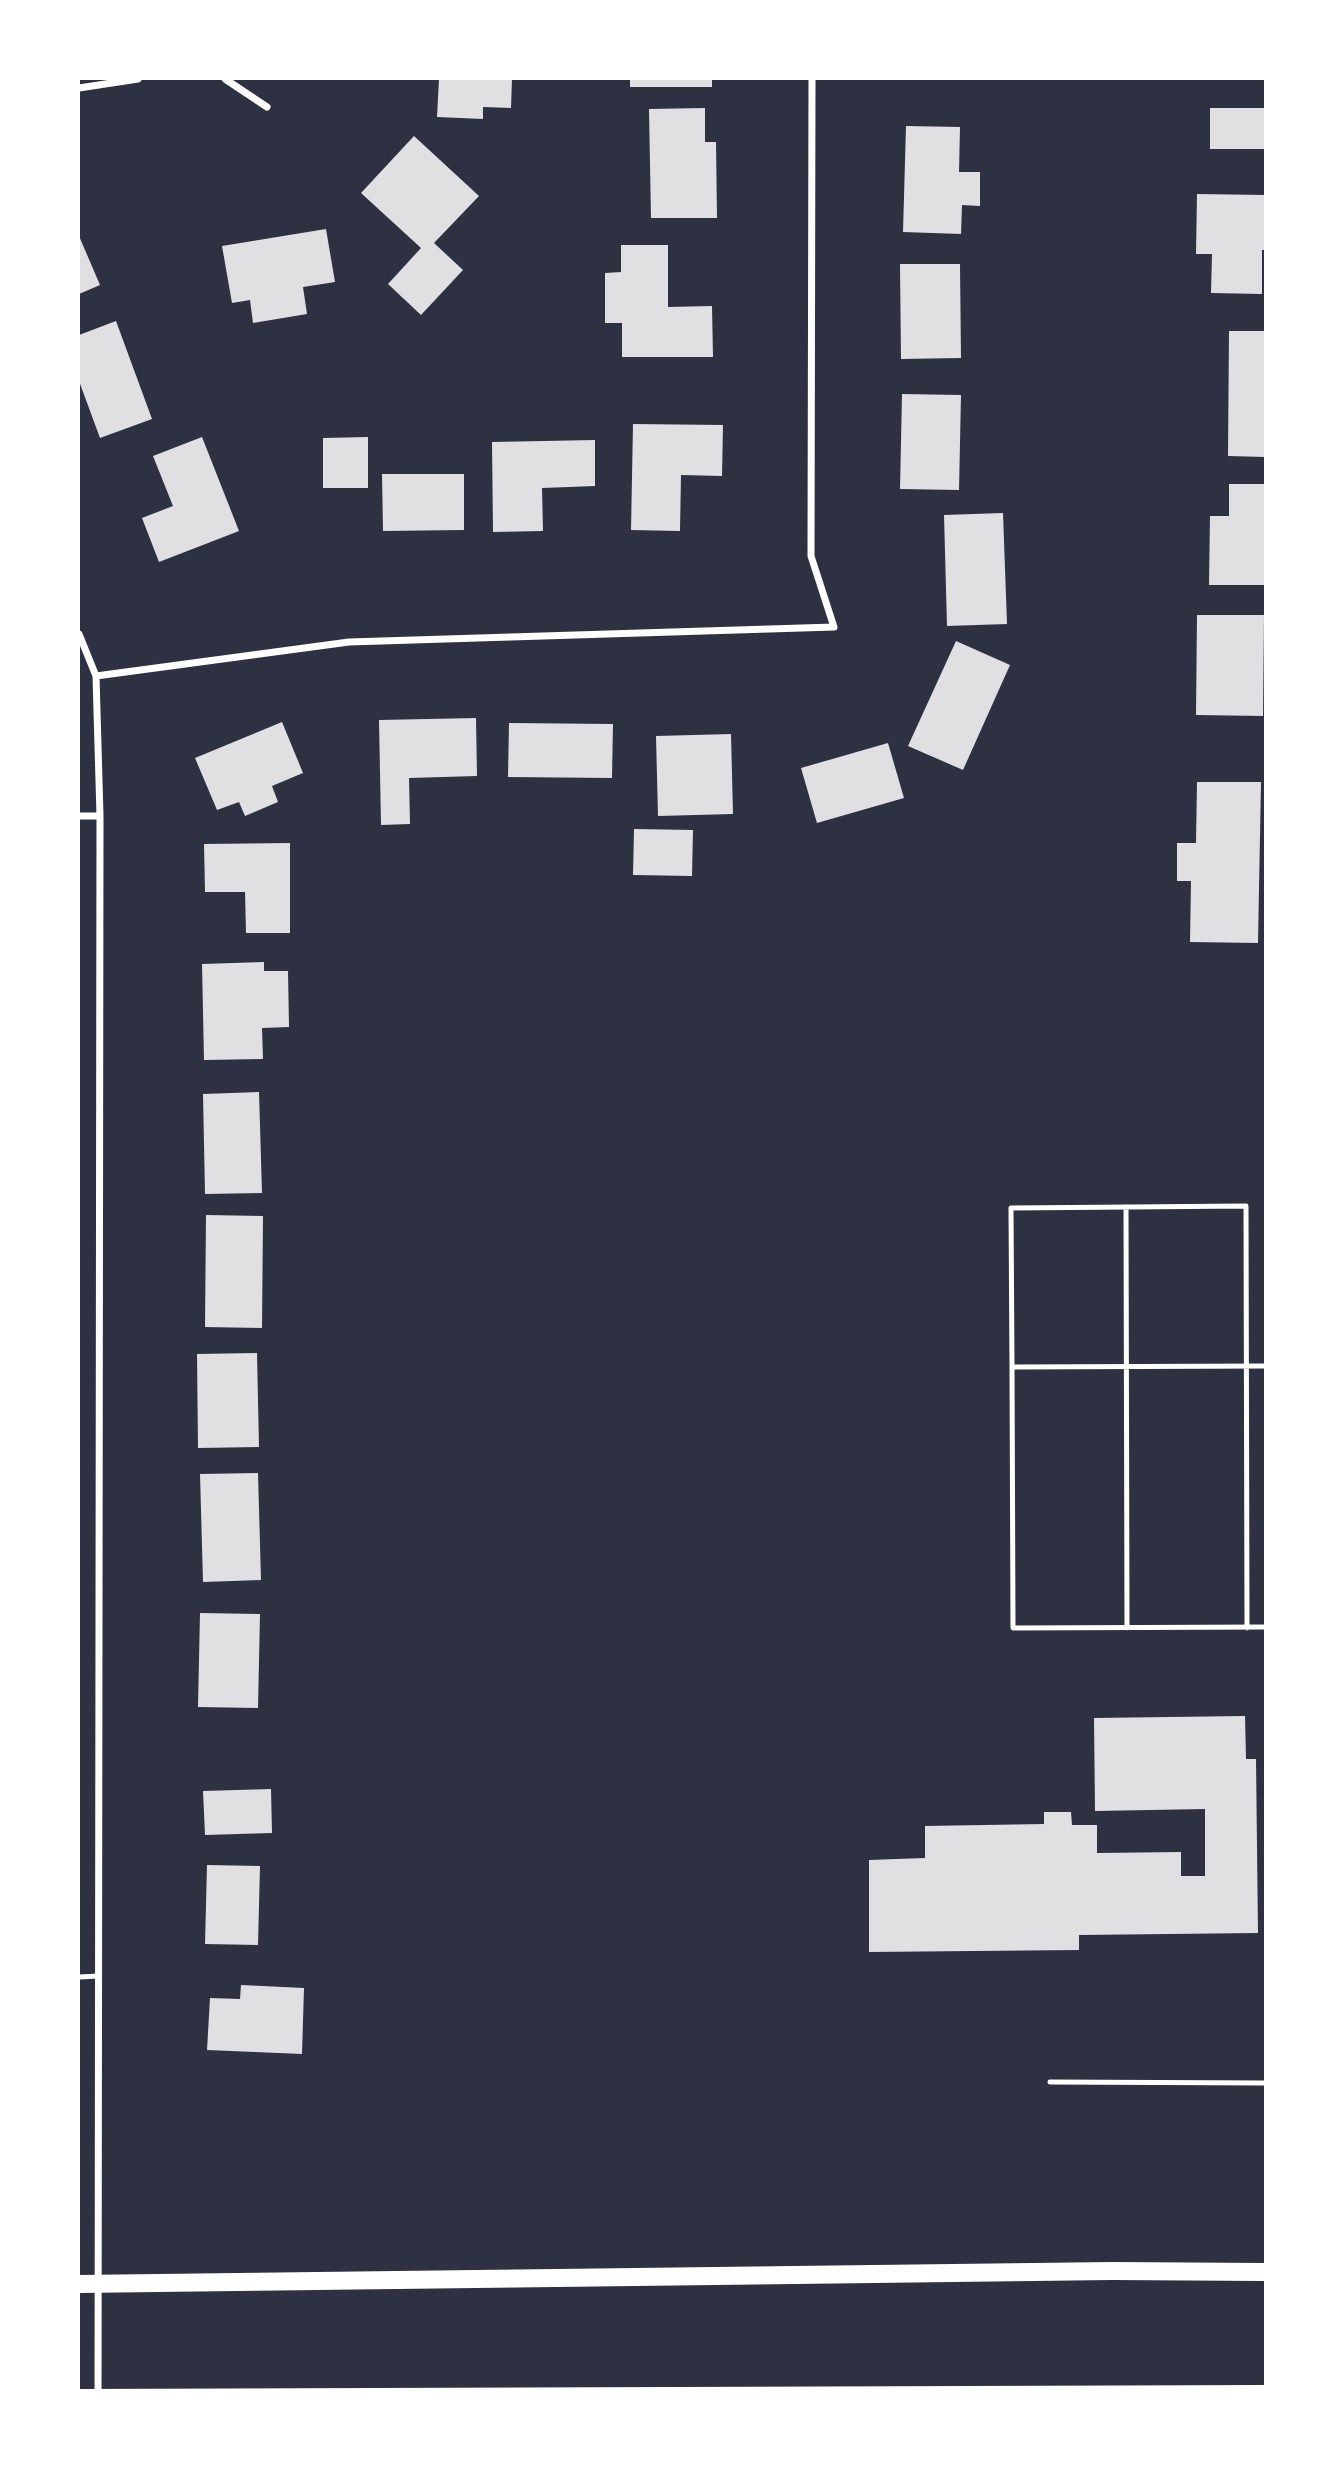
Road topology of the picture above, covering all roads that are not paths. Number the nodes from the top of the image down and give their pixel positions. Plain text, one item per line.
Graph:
1 (138, 79) edge
2 (225, 79) edge
3 (812, 79) edge
4 (79, 88) edge
5 (267, 107) dead end
6 (79, 634) edge
7 (96, 676) junction
8 (79, 816) edge
9 (100, 816) junction
10 (1126, 1207) junction
11 (1246, 1366) junction
12 (1265, 1366) edge
13 (1012, 1367) junction
14 (1126, 1367) junction
15 (1127, 1628) junction
16 (1247, 1628) junction
17 (1265, 1628) edge
18 (99, 1976) junction
19 (79, 1977) edge
20 (1050, 2082) dead end
21 (1265, 2083) edge
22 (1265, 2272) edge
23 (79, 2284) edge
24 (99, 2284) junction
25 (1265, 2394) edge
26 (79, 2398) edge
27 (1156, 2398) edge
28 (98, 2400) edge

1 - 4 street
2 - 5 street
3 - 7 street
6 - 7 street
7 - 9 street
8 - 9 street
9 - 18 street
10 - 11 lane
10 - 13 lane
10 - 14 lane
11 - 12 lane
11 - 14 lane
11 - 16 lane
13 - 14 lane
13 - 15 lane
14 - 15 lane
15 - 16 lane
16 - 17 lane
18 - 19 lane
18 - 24 street
20 - 21 lane
22 - 24 main road
23 - 24 main road
24 - 28 street
25 - 27 main road
26 - 28 main road
27 - 28 main road

